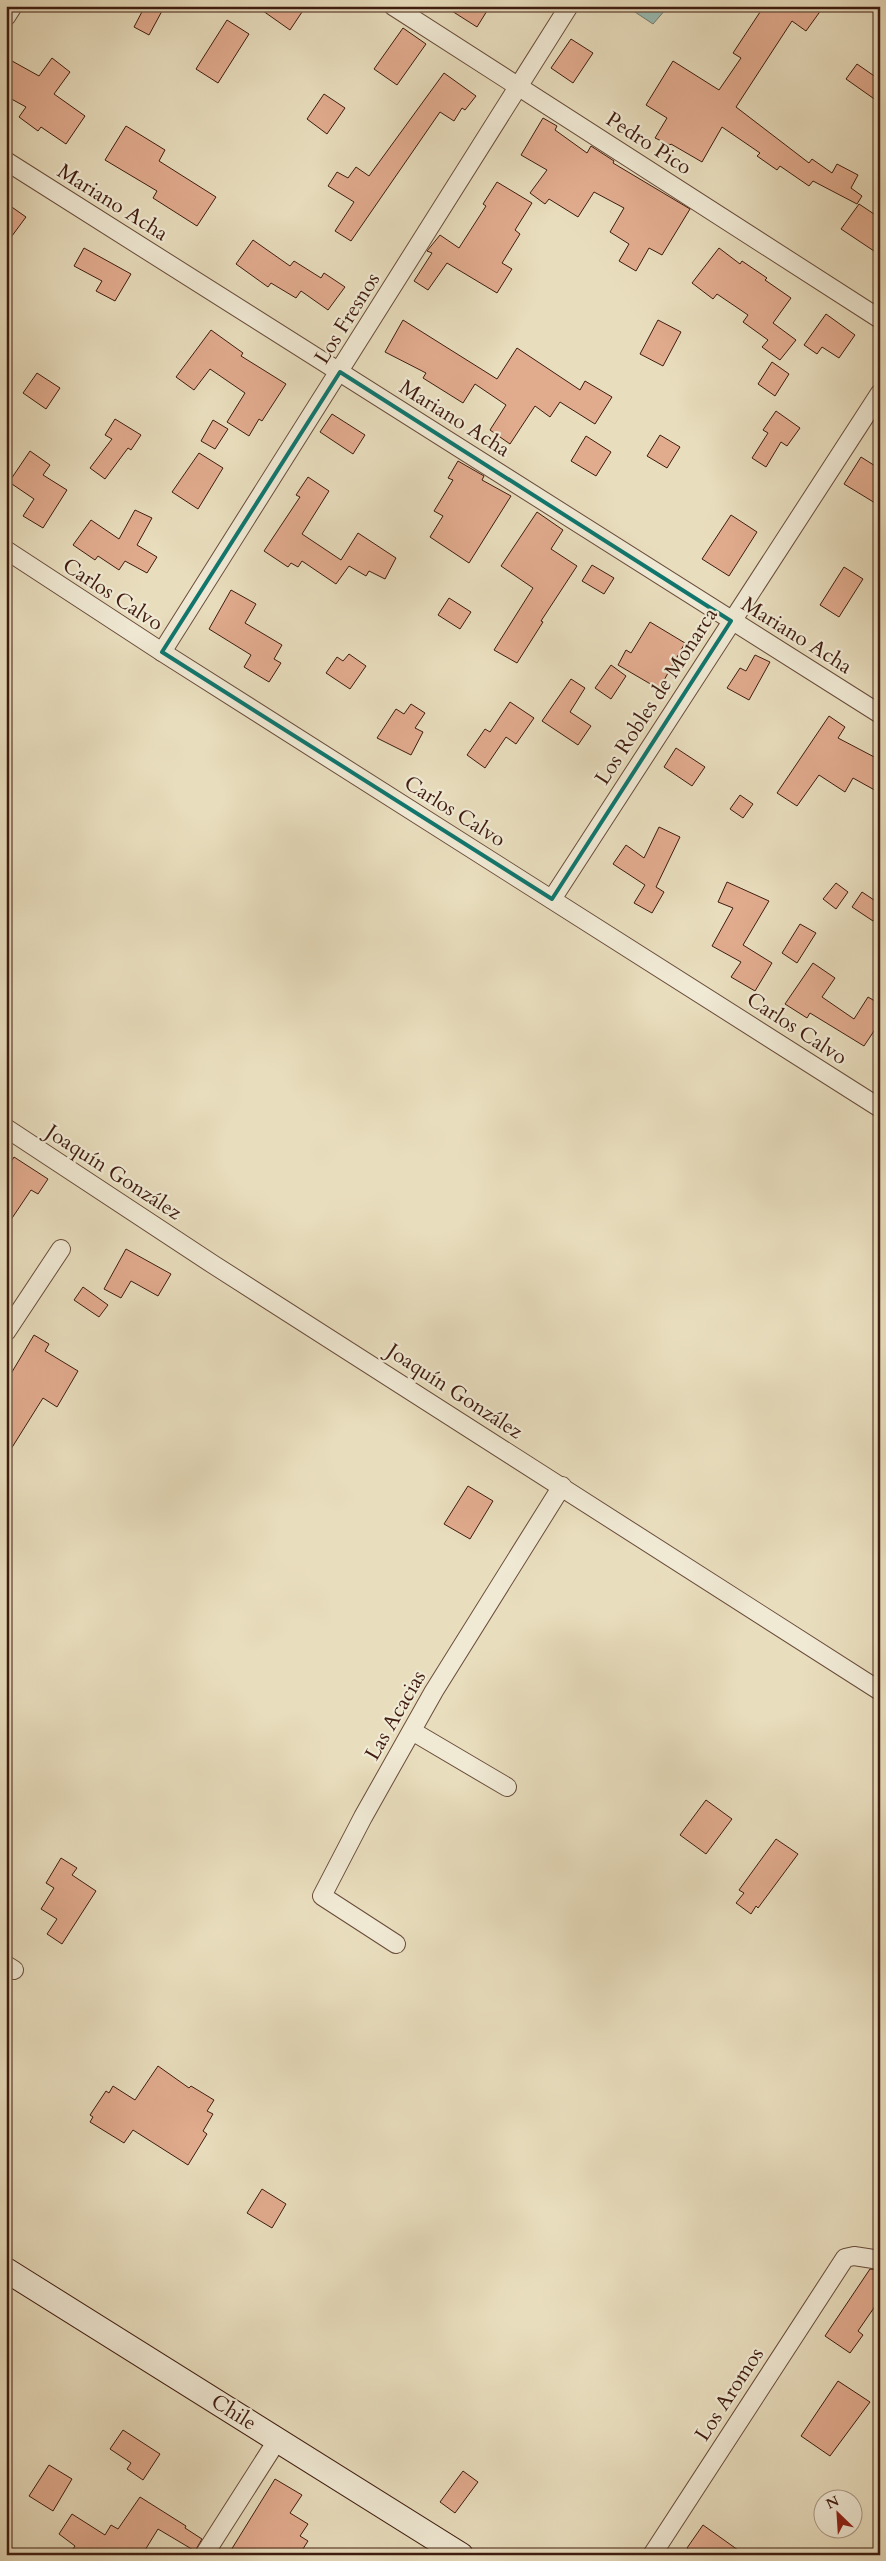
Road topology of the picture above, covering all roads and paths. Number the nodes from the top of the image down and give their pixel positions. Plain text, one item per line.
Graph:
1 (13, 6) edge
2 (393, 6) edge
3 (569, 6) edge
4 (6, 17) edge
5 (518, 86) junction
6 (6, 161) edge
7 (880, 319) edge
8 (340, 372) junction
9 (880, 393) edge
10 (6, 550) edge
11 (731, 621) junction
12 (162, 652) junction
13 (880, 714) edge
14 (552, 899) junction
15 (880, 1108) edge
16 (6, 1128) edge
17 (60, 1249) dead end
18 (6, 1332) edge
19 (562, 1486) junction
20 (880, 1691) edge
21 (412, 1731) junction
22 (507, 1787) dead end
23 (396, 1944) dead end
24 (880, 2260) edge
25 (6, 2270) edge
26 (278, 2439) junction
27 (204, 2555) edge
28 (461, 2555) edge
29 (652, 2555) edge

1 - 4 street
2 - 5 street, Pedro Pico
3 - 5 street, Los Fresnos
5 - 7 street, Pedro Pico
5 - 8 street, Los Fresnos
6 - 8 street, Mariano Acha
8 - 11 street, Mariano Acha
8 - 12 street, Los Fresnos
9 - 11 street, Los Robles de Monarca
10 - 12 street, Carlos Calvo
11 - 13 street, Mariano Acha
11 - 14 street, Los Robles de Monarca
12 - 14 street, Carlos Calvo
14 - 15 street, Carlos Calvo
16 - 19 street, Joaquín González
17 - 18 street
19 - 20 street, Joaquín González
19 - 21 street, Las Acacias
21 - 22 street
21 - 23 street, Las Acacias
24 - 29 street, Los Aromos
25 - 26 street, Chile
26 - 27 street
26 - 28 street, Chile

